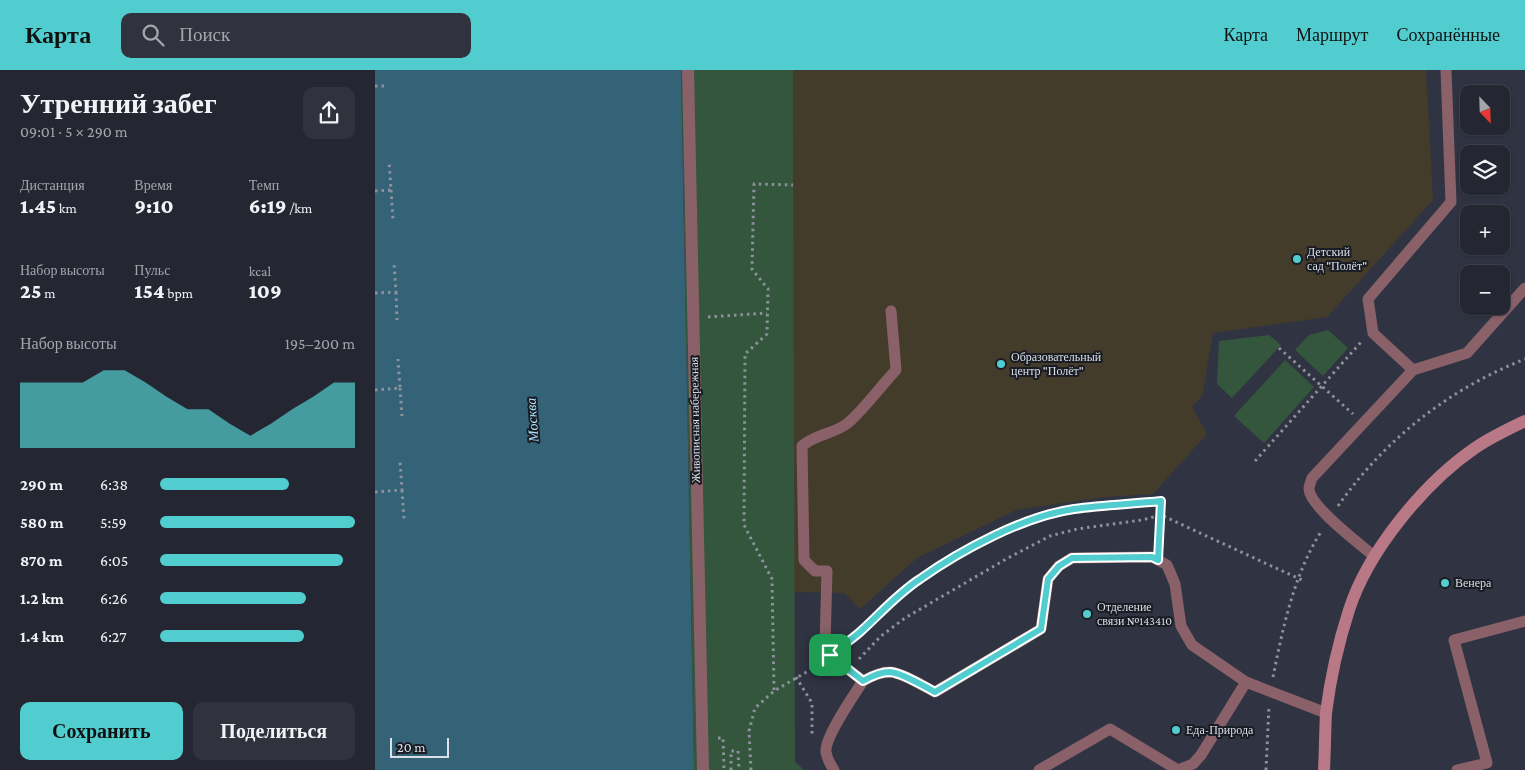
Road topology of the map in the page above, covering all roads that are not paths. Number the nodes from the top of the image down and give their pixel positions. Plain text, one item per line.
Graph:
1 (688, 70) edge
2 (1446, 70) edge
3 (1525, 288) edge
4 (891, 311) dead end
5 (1413, 370) junction
6 (1525, 421) edge
7 (1374, 556) junction
8 (1525, 621) edge
9 (863, 681) junction
10 (1246, 682) junction
11 (1326, 713) junction
12 (703, 770) edge
13 (834, 770) edge
14 (1039, 770) edge
15 (1178, 770) edge
16 (1324, 770) edge
17 (1457, 770) edge

1 - 12 street, Живописная набережная
2 - 5 lane
3 - 5 lane
4 - 9 lane
5 - 7 lane
6 - 7 main road
7 - 11 main road
8 - 17 lane
9 - 10 lane
9 - 13 lane
10 - 11 lane
10 - 15 lane
11 - 16 main road
14 - 15 lane

